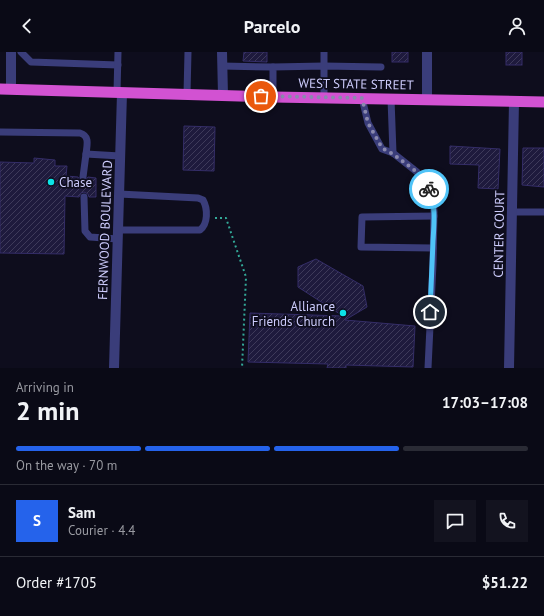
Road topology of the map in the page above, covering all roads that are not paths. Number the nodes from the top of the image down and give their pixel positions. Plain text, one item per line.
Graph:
1 (11, 52) edge
2 (22, 52) edge
3 (118, 52) edge
4 (188, 52) edge
5 (222, 52) edge
6 (324, 52) edge
7 (427, 52) edge
8 (118, 65) junction
9 (222, 66) junction
10 (324, 66) junction
11 (273, 67) junction
12 (381, 67) dead end
13 (5, 89) edge
14 (120, 93) junction
15 (187, 94) junction
16 (223, 95) junction
17 (273, 97) junction
18 (324, 97) junction
19 (362, 98) junction
20 (391, 99) junction
21 (427, 99) junction
22 (514, 101) junction
23 (544, 102) edge
24 (0, 132) edge
25 (86, 154) junction
26 (393, 154) junction
27 (120, 156) junction
28 (83, 177) dead end
29 (119, 194) junction
30 (84, 197) dead end
31 (513, 212) junction
32 (544, 212) edge
33 (434, 216) junction
34 (118, 234) junction
35 (433, 248) junction
36 (114, 368) edge
37 (428, 368) edge
38 (510, 368) edge

1 - 13 street
2 - 8 lane
3 - 8 lane
4 - 15 lane
5 - 9 street
6 - 10 lane
7 - 21 street
8 - 14 lane
9 - 11 lane
9 - 16 street
10 - 11 lane
10 - 12 lane
10 - 18 lane
11 - 17 lane
13 - 14 highway, WEST STATE STREET
14 - 15 highway, WEST STATE STREET
14 - 27 street, FERNWOOD BOULEVARD
15 - 16 highway, WEST STATE STREET
16 - 17 highway, WEST STATE STREET
17 - 18 highway, WEST STATE STREET
18 - 19 highway, WEST STATE STREET
19 - 20 highway, WEST STATE STREET
19 - 26 lane
20 - 21 highway, WEST STATE STREET
20 - 26 lane
21 - 22 highway, WEST STATE STREET
22 - 23 highway, WEST STATE STREET
22 - 31 street, CENTER COURT
24 - 25 lane
25 - 27 lane
25 - 28 lane
26 - 33 lane
27 - 29 street, FERNWOOD BOULEVARD
29 - 34 street, FERNWOOD BOULEVARD
29 - 34 lane
30 - 34 lane
31 - 32 lane
31 - 38 street, CENTER COURT
33 - 35 lane
33 - 35 lane
34 - 36 street, FERNWOOD BOULEVARD
35 - 37 lane

